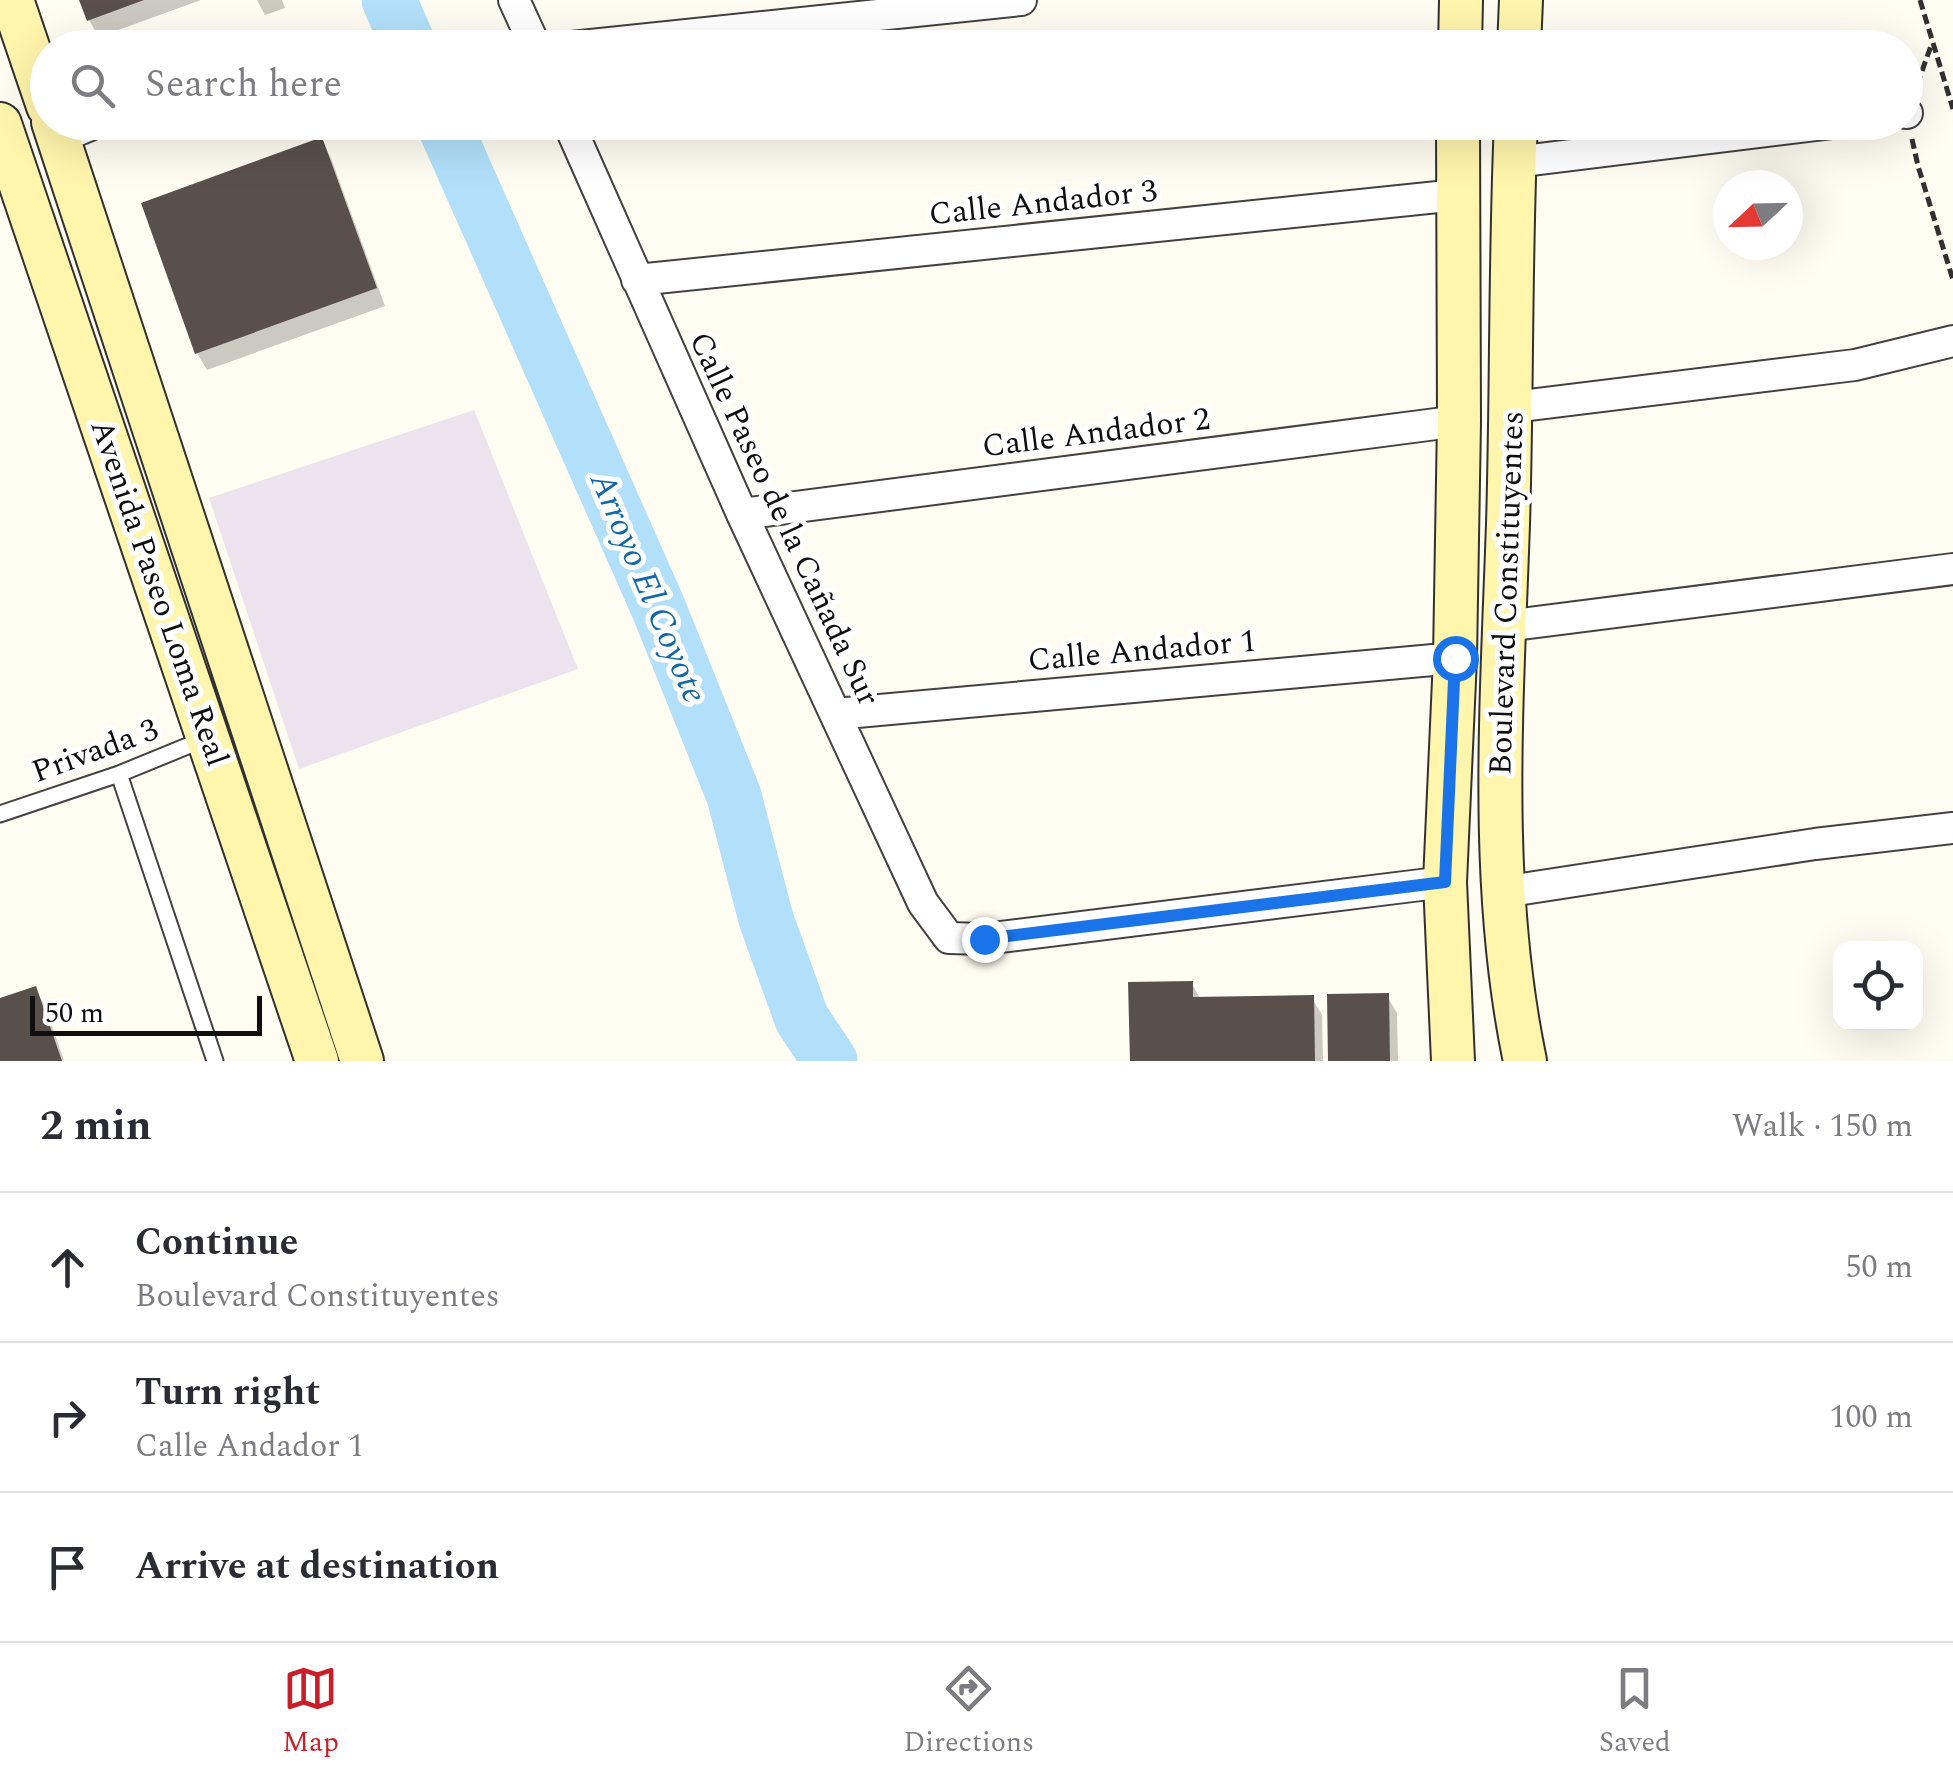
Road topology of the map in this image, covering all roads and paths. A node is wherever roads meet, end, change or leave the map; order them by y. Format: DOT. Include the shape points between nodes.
graph roads {
  1 [pos="12,0"];
  2 [pos="514,0"];
  3 [pos="1021,0"];
  4 [pos="1461,0"];
  5 [pos="1521,0"];
  6 [pos="1920,0"];
  7 [pos="528,30"];
  8 [pos="734,30"];
  9 [pos="1460,30"];
  10 [pos="1520,30"];
  11 [pos="1932,42"];
  12 [pos="30,54"];
  13 [pos="1923,67"];
  14 [pos="1953,109"];
  15 [pos="0,124"];
  16 [pos="59,140"];
  17 [pos="576,140"];
  18 [pos="1458,140"];
  19 [pos="1548,140"];
  20 [pos="1912,140"];
  21 [pos="1515,142"];
  22 [pos="1457,196"];
  23 [pos="637,280"];
  24 [pos="1953,280"];
  25 [pos="1953,341"];
  26 [pos="1512,407"];
  27 [pos="1459,421"];
  28 [pos="742,514"];
  29 [pos="1953,569"];
  30 [pos="1505,626"];
  31 [pos="1455,658"];
  32 [pos="835,714"];
  33 [pos="208,738"];
  34 [pos="119,774"];
  35 [pos="0,814"];
  36 [pos="1953,828"];
  37 [pos="1445,882"];
  38 [pos="1503,892"];
  39 [pos="215,1061"];
  40 [pos="317,1061"];
  41 [pos="362,1061"];
  42 [pos="1452,1061"];
  43 [pos="1524,1061"];
  1 -- 12 [label="street, Avenida Paseo Loma Real"];
  2 -- 7 [label="street"];
  3 -- 8 [label="street"];
  4 -- 9 [label="street"];
  5 -- 10 [label="street"];
  6 -- 11 [label="path"];
  11 -- 13 [label="path"];
  11 -- 14 [label="path"];
  15 -- 33 [label="street, Avenida Paseo Loma Real"];
  16 -- 41 [label="street, Avenida Paseo Loma Real"];
  17 -- 23 [label="street, Calle Paseo de la Cañada Sur"];
  18 -- 22 [label="street, Boulevard Constituyentes"];
  19 -- 21 [label="street"];
  20 -- 24 [label="path"];
  21 -- 26 [label="street, Boulevard Constituyentes"];
  22 -- 23 [label="street, Calle Andador 3"];
  22 -- 27 [label="street, Boulevard Constituyentes"];
  23 -- 28 [label="street, Calle Paseo de la Cañada Sur"];
  25 -- 26 [label="street" via="1855,364"];
  26 -- 30 [label="street, Boulevard Constituyentes"];
  27 -- 28 [label="street, Calle Andador 2"];
  27 -- 31 [label="street, Boulevard Constituyentes"];
  28 -- 32 [label="street, Calle Paseo de la Cañada Sur"];
  29 -- 30 [label="street"];
  30 -- 38 [label="street, Boulevard Constituyentes"];
  31 -- 32 [label="street, Calle Andador 1"];
  31 -- 37 [label="street, Boulevard Constituyentes"];
  32 -- 37 [label="street, Calle Paseo de la Cañada Sur" via="923,903 949,938"];
  33 -- 34 [label="lane, Privada 3"];
  33 -- 40 [label="street, Avenida Paseo Loma Real"];
  34 -- 35 [label="lane, Privada 3"];
  34 -- 39 [label="lane"];
  36 -- 38 [label="street"];
  37 -- 42 [label="street, Boulevard Constituyentes"];
  38 -- 43 [label="street, Boulevard Constituyentes"];
}
